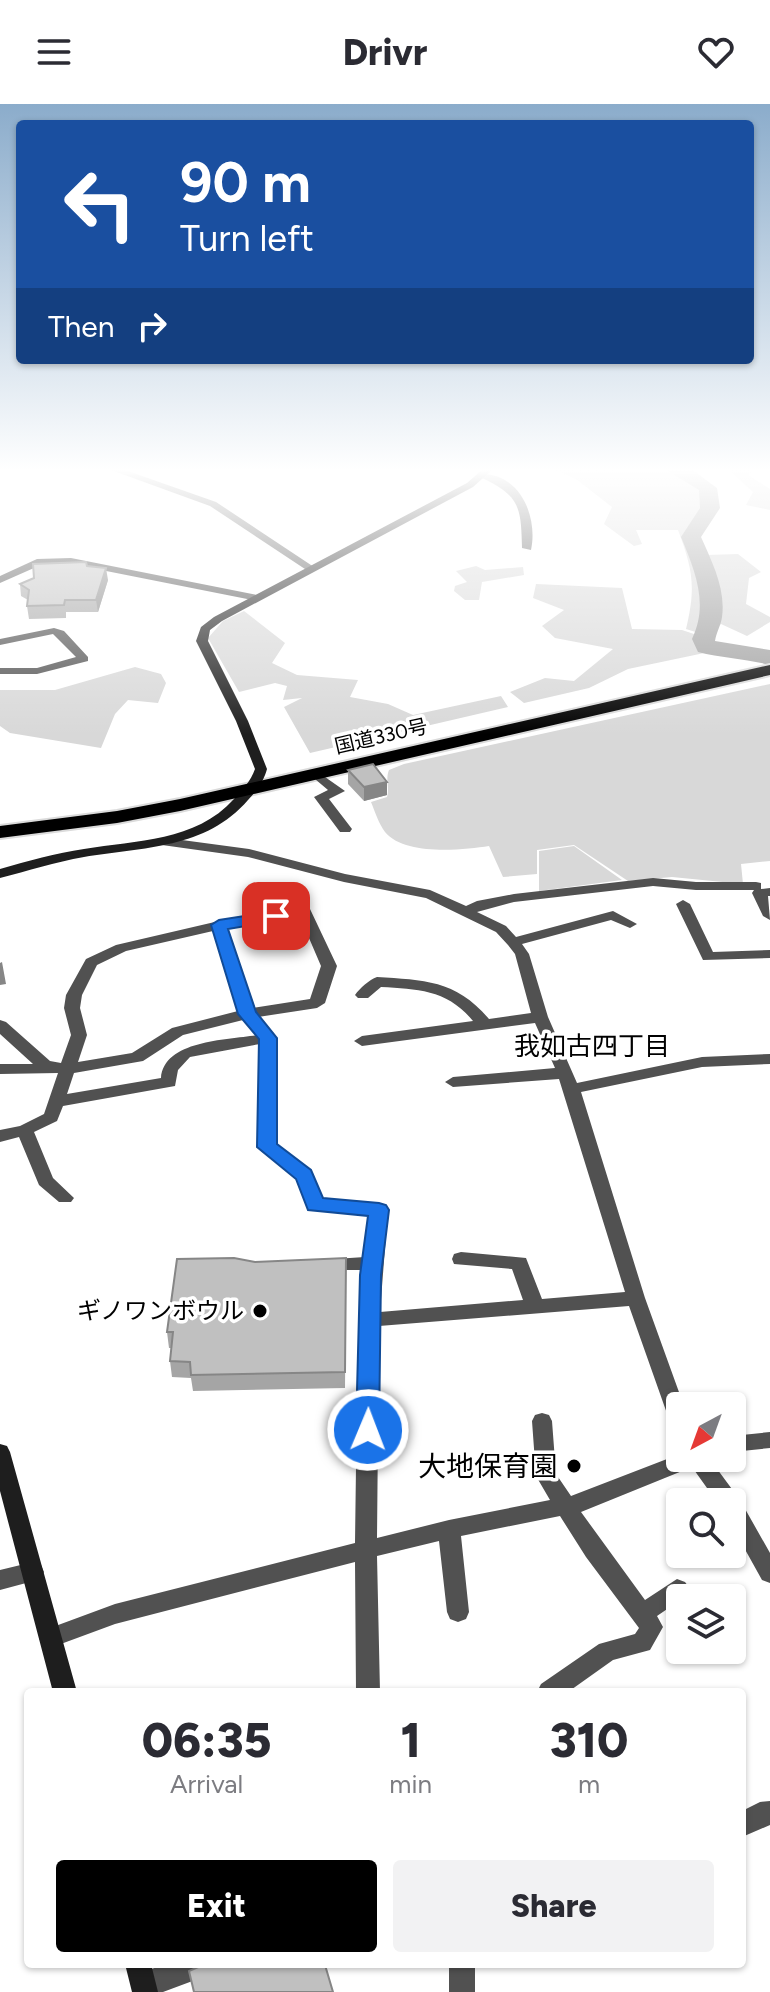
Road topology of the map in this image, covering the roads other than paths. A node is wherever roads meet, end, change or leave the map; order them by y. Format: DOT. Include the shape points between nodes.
graph roads {
  1 [pos="295,558"];
  2 [pos="332,558"];
  3 [pos="312,569"];
  4 [pos="0,580"];
  5 [pos="257,598"];
  6 [pos="0,642"];
  7 [pos="770,660"];
  8 [pos="770,670"];
  9 [pos="0,671"];
  10 [pos="315,774"];
  11 [pos="255,782"];
  12 [pos="0,821"];
  13 [pos="345,829"];
  14 [pos="0,832"];
  15 [pos="167,842"];
  16 [pos="0,874"];
  17 [pos="763,889"];
  18 [pos="683,904"];
  19 [pos="465,912"];
  20 [pos="770,916"];
  21 [pos="630,924"];
  22 [pos="219,925"];
  23 [pos="513,942"];
  24 [pos="770,954"];
  25 [pos="363,995"];
  26 [pos="247,1014"];
  27 [pos="540,1017"];
  28 [pos="0,1025"];
  29 [pos="485,1025"];
  30 [pos="268,1038"];
  31 [pos="362,1041"];
  32 [pos="770,1059"];
  33 [pos="0,1069"];
  34 [pos="64,1069"];
  35 [pos="568,1081"];
  36 [pos="453,1082"];
  37 [pos="58,1101"];
  38 [pos="25,1130"];
  39 [pos="0,1136"];
  40 [pos="65,1198"];
  41 [pos="461,1259"];
  42 [pos="372,1263"];
  43 [pos="300,1266"];
  44 [pos="636,1298"];
  45 [pos="535,1306"];
  46 [pos="370,1320"];
  47 [pos="669,1392"];
  48 [pos="542,1421"];
  49 [pos="770,1440"];
  50 [pos="746,1443"];
  51 [pos="0,1452"];
  52 [pos="666,1469"];
  53 [pos="705,1472"];
  54 [pos="717,1488"];
  55 [pos="567,1506"];
  56 [pos="449,1529"];
  57 [pos="746,1532"];
  58 [pos="366,1550"];
  59 [pos="33,1572"];
  60 [pos="770,1573"];
  61 [pos="0,1580"];
  62 [pos="666,1597"];
  63 [pos="458,1612"];
  64 [pos="643,1614"];
  65 [pos="50,1638"];
  66 [pos="64,1688"];
  67 [pos="368,1688"];
  68 [pos="555,1688"];
  69 [pos="770,1813"];
  70 [pos="746,1823"];
  71 [pos="189,1968"];
  72 [pos="462,1968"];
  73 [pos="142,1980"];
  74 [pos="462,1992"];
  1 -- 3 [label="street"];
  2 -- 3 [label="main road"];
  3 -- 5 [label="main road"];
  4 -- 5 [label="street" via="41,561 71,561"];
  5 -- 11 [label="main road" via="208,626 202,641 259,764"];
  6 -- 9 [label="street" via="54,631 84,659 37,671"];
  7 -- 11 [label="highway, 国道330号"];
  8 -- 10 [label="highway, 国道330号"];
  10 -- 11 [label="highway, 国道330号"];
  10 -- 13 [label="street" via="338,791 321,797"];
  11 -- 12 [label="highway, 国道330号"];
  11 -- 14 [label="highway, 国道330号" via="117,817"];
  11 -- 15 [label="main road" via="225,819"];
  15 -- 16 [label="main road" via="85,853"];
  15 -- 19 [label="street" via="249,853 430,894"];
  17 -- 19 [label="street" via="653,882 514,898"];
  17 -- 20 [label="street" via="759,893"];
  18 -- 24 [label="street" via="708,957"];
  19 -- 23 [label="street" via="501,929"];
  21 -- 23 [label="street" via="613,915"];
  22 -- 26 [label="street"];
  22 -- 26 [label="street" via="305,912 329,966 317,1003"];
  22 -- 34 [label="street" via="121,948 91,962 74,995 79,1035"];
  23 -- 27 [label="street" via="522,954"];
  25 -- 29 [label="street" via="377,982 438,985 473,1009"];
  26 -- 30 [label="street"];
  26 -- 34 [label="street" via="178,1031 137,1057"];
  27 -- 29 [label="street"];
  27 -- 35 [label="street"];
  28 -- 34 [label="street" via="35,1060"];
  29 -- 31 [label="street"];
  30 -- 37 [label="street" via="185,1053 170,1069 169,1082"];
  30 -- 42 [label="street" via="267,1147 304,1175 315,1205 379,1210"];
  32 -- 35 [label="street" via="702,1062"];
  33 -- 34 [label="street"];
  34 -- 37 [label="street"];
  35 -- 36 [label="street"];
  35 -- 44 [label="street"];
  37 -- 38 [label="street" via="51,1117"];
  38 -- 39 [label="street"];
  38 -- 40 [label="street" via="45,1181"];
  41 -- 45 [label="street" via="519,1263"];
  42 -- 43 [label="street"];
  42 -- 46 [label="street"];
  44 -- 45 [label="street"];
  44 -- 47 [label="street"];
  45 -- 46 [label="street"];
  46 -- 58 [label="street"];
  48 -- 55 [label="street" via="546,1476"];
  49 -- 50 [label="street"];
  51 -- 59 [label="main road"];
  52 -- 55 [label="street"];
  53 -- 54 [label="street"];
  55 -- 56 [label="street"];
  55 -- 64 [label="street"];
  56 -- 58 [label="street"];
  56 -- 63 [label="street"];
  57 -- 60 [label="street"];
  58 -- 65 [label="street" via="115,1614"];
  58 -- 67 [label="street"];
  59 -- 61 [label="street"];
  59 -- 65 [label="main road"];
  62 -- 64 [label="street"];
  64 -- 68 [label="street" via="652,1627 642,1643 607,1651"];
  65 -- 66 [label="main road"];
  69 -- 70 [label="street"];
  71 -- 73 [label="street"];
  72 -- 74 [label="street"];
}
